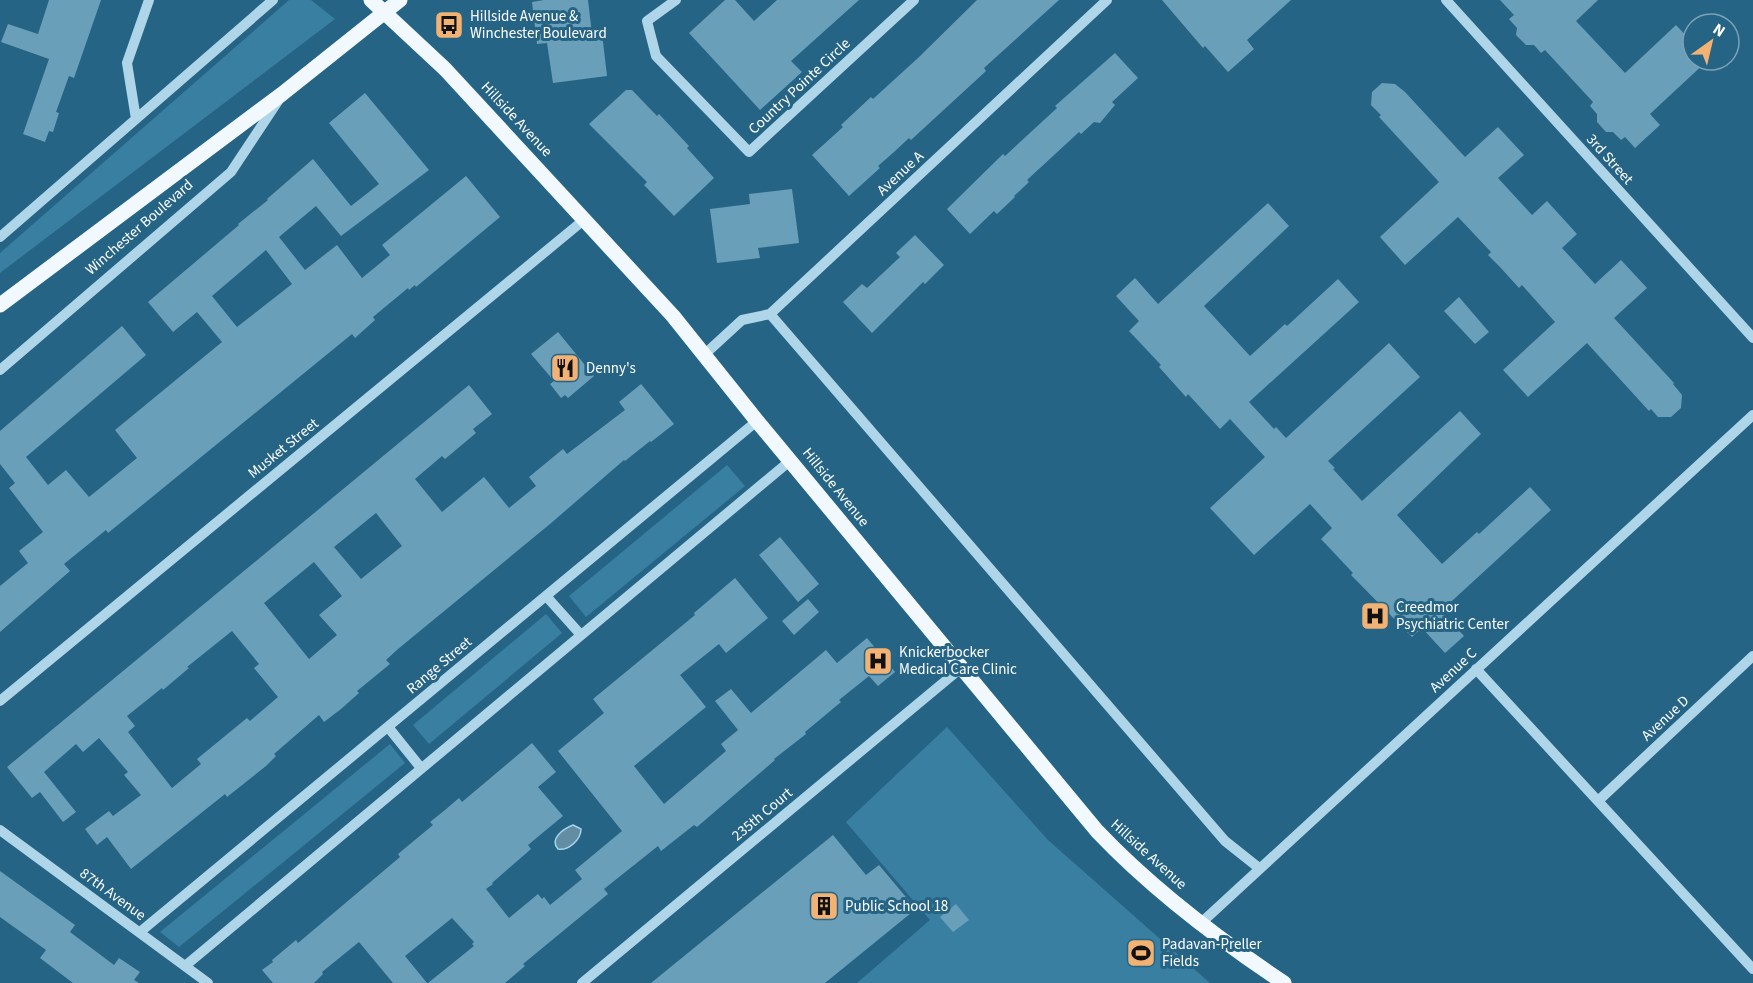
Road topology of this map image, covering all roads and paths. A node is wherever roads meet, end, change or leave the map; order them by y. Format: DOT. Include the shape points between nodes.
graph roads {
  1 [pos="149,0"];
  2 [pos="273,0"];
  3 [pos="371,0"];
  4 [pos="400,0"];
  5 [pos="676,0"];
  6 [pos="914,0"];
  7 [pos="1107,0"];
  8 [pos="1446,0"];
  9 [pos="386,12"];
  10 [pos="282,94"];
  11 [pos="136,119"];
  12 [pos="585,219"];
  13 [pos="0,237"];
  14 [pos="0,305"];
  15 [pos="770,314"];
  16 [pos="1753,338"];
  17 [pos="705,354"];
  18 [pos="0,370"];
  19 [pos="1753,415"];
  20 [pos="757,421"];
  21 [pos="791,460"];
  22 [pos="546,596"];
  23 [pos="581,636"];
  24 [pos="1753,656"];
  25 [pos="961,668"];
  26 [pos="1476,669"];
  27 [pos="0,701"];
  28 [pos="388,727"];
  29 [pos="421,768"];
  30 [pos="1598,801"];
  31 [pos="0,830"];
  32 [pos="1259,868"];
  33 [pos="1201,923"];
  34 [pos="140,932"];
  35 [pos="184,966"];
  36 [pos="1753,969"];
  37 [pos="208,983"];
  38 [pos="582,983"];
  39 [pos="1284,983"];
  1 -- 11 [label="street" via="127,63"];
  2 -- 11 [label="street"];
  3 -- 9 [label="main road, Hillside Avenue"];
  4 -- 9 [label="main road, Winchester Boulevard"];
  5 -- 6 [label="street, Country Pointe Circle" via="646,21 656,56 749,152"];
  7 -- 15 [label="street, Avenue A"];
  8 -- 16 [label="street, 3rd Street"];
  9 -- 10 [label="main road, Winchester Boulevard"];
  9 -- 12 [label="main road, Hillside Avenue" via="446,69"];
  10 -- 14 [label="main road, Winchester Boulevard"];
  10 -- 18 [label="street, Winchester Boulevard" via="231,172"];
  11 -- 13 [label="street"];
  12 -- 17 [label="main road, Hillside Avenue"];
  12 -- 27 [label="street, Musket Street"];
  15 -- 17 [label="street, Avenue A" via="742,320"];
  15 -- 32 [label="street" via="1225,841"];
  17 -- 20 [label="main road, Hillside Avenue"];
  19 -- 26 [label="street, Avenue C"];
  20 -- 21 [label="main road, Hillside Avenue"];
  20 -- 22 [label="street, Range Street"];
  21 -- 23 [label="street"];
  21 -- 25 [label="main road, Hillside Avenue"];
  22 -- 23 [label="street"];
  22 -- 28 [label="street, Range Street"];
  23 -- 29 [label="street"];
  24 -- 30 [label="street, Avenue D"];
  25 -- 33 [label="main road, Hillside Avenue" via="1097,831"];
  25 -- 38 [label="street, 235th Court"];
  26 -- 30 [label="street"];
  26 -- 32 [label="street, Avenue C"];
  28 -- 29 [label="street"];
  28 -- 34 [label="street, Range Street"];
  29 -- 35 [label="street"];
  30 -- 36 [label="street"];
  31 -- 34 [label="street, 87th Avenue"];
  32 -- 33 [label="street, Avenue C"];
  33 -- 39 [label="main road, Hillside Avenue"];
  34 -- 35 [label="street, 87th Avenue"];
  35 -- 37 [label="street, 87th Avenue"];
}
